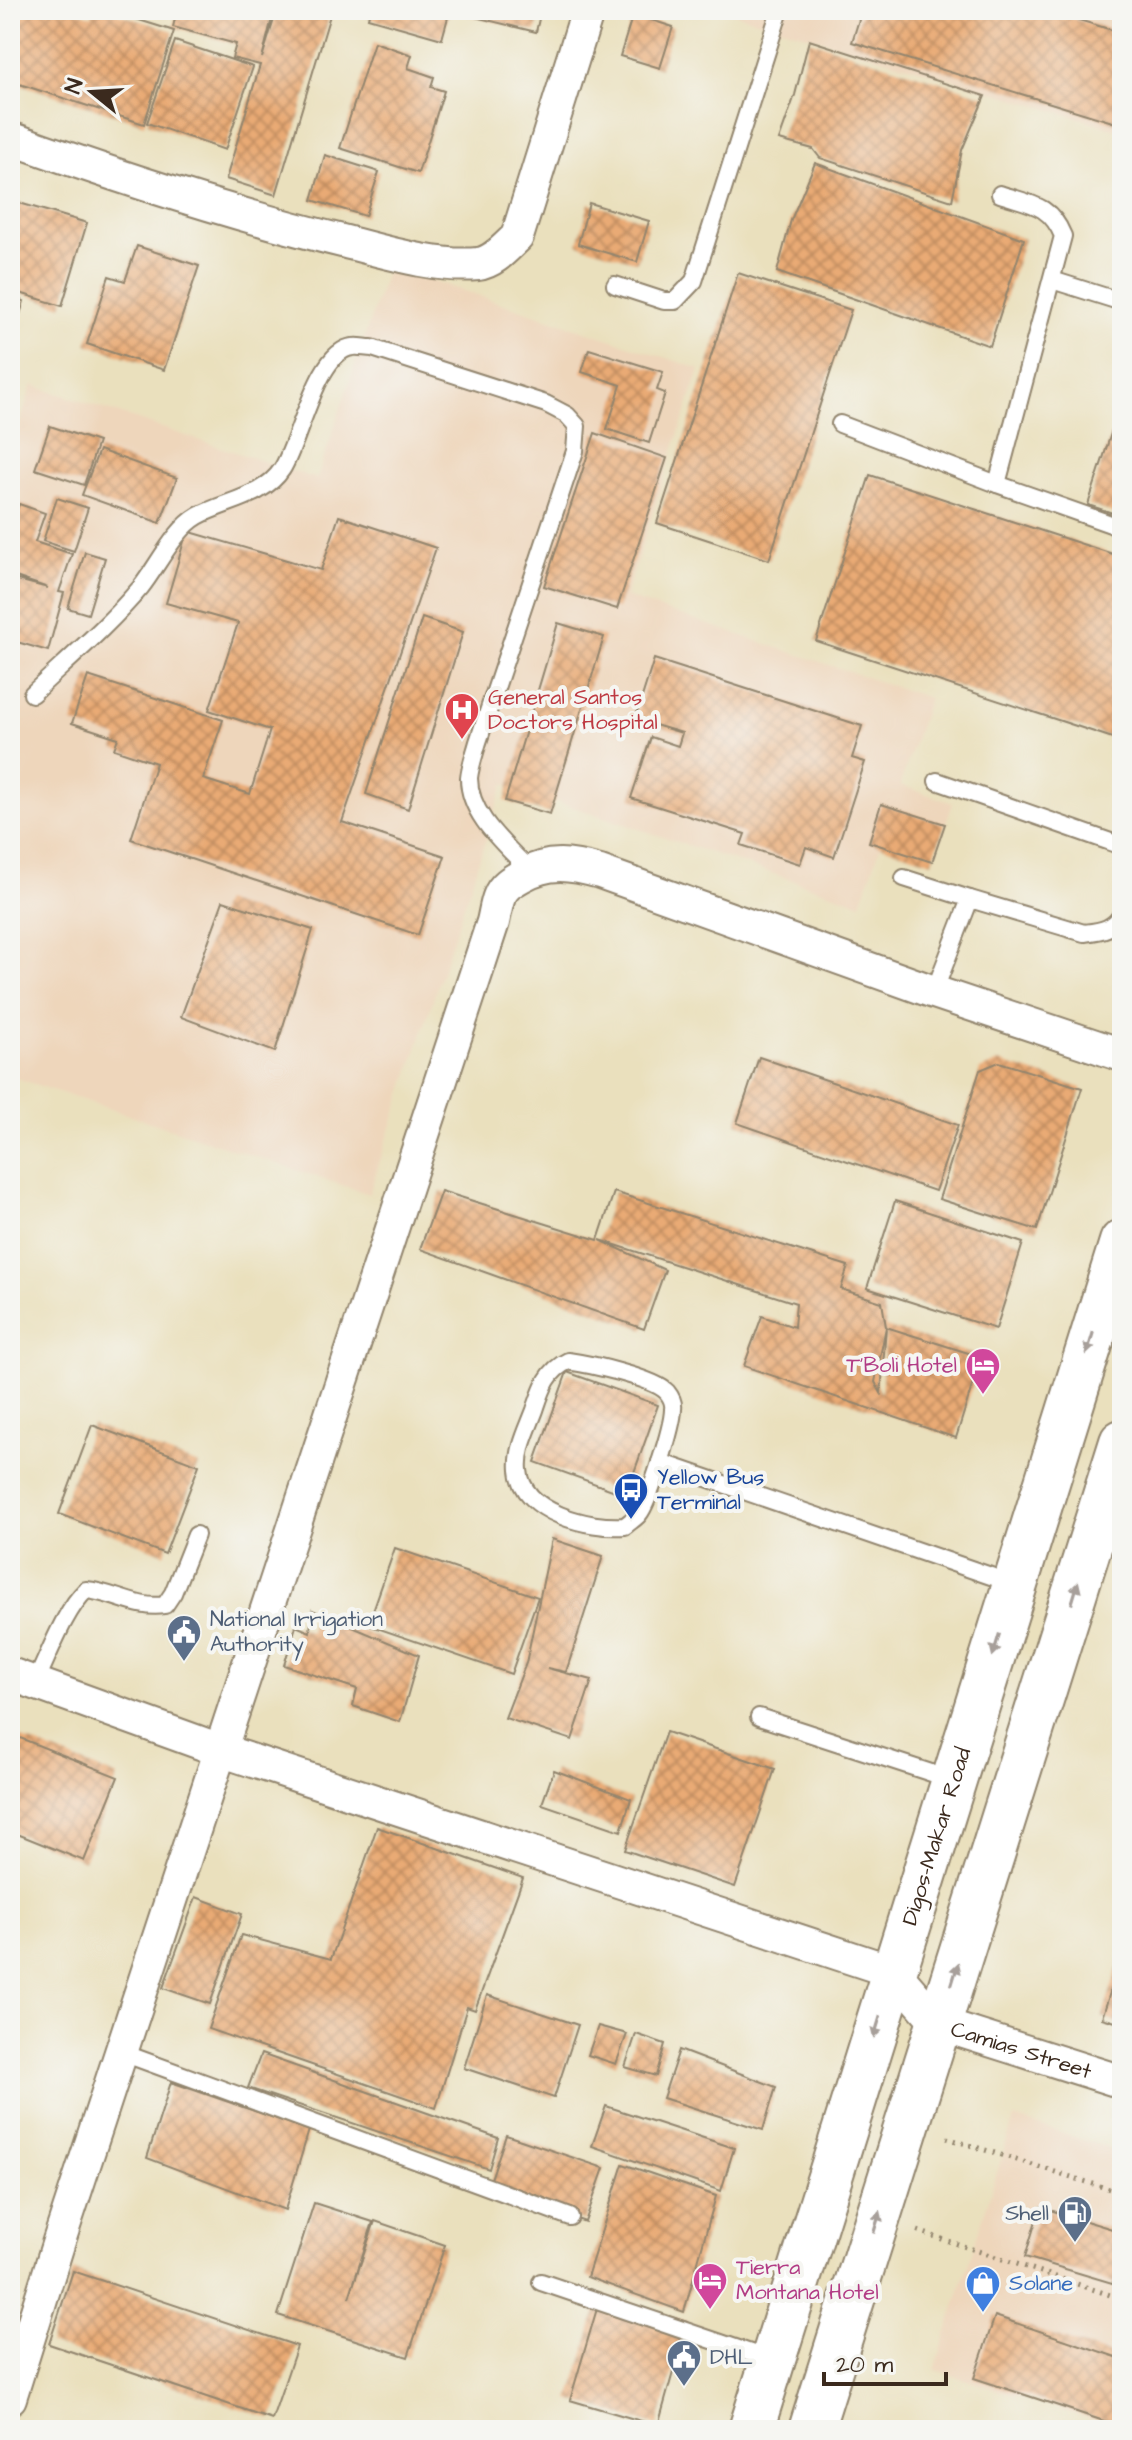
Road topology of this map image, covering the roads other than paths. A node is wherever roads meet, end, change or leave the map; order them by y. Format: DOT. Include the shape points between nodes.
graph roads {
  1 [pos="588,10"];
  2 [pos="780,10"];
  3 [pos="10,138"];
  4 [pos="1000,194"];
  5 [pos="1052,280"];
  6 [pos="615,285"];
  7 [pos="1122,302"];
  8 [pos="840,424"];
  9 [pos="997,484"];
  10 [pos="1122,528"];
  11 [pos="32,694"];
  12 [pos="937,781"];
  13 [pos="1122,846"];
  14 [pos="530,871"];
  15 [pos="904,878"];
  16 [pos="970,899"];
  17 [pos="1122,914"];
  18 [pos="934,992"];
  19 [pos="1122,1055"];
  20 [pos="1122,1242"];
  21 [pos="1122,1442"];
  22 [pos="660,1462"];
  23 [pos="196,1535"];
  24 [pos="1015,1584"];
  25 [pos="22,1678"];
  26 [pos="759,1717"];
  27 [pos="220,1750"];
  28 [pos="954,1781"];
  29 [pos="894,1972"];
  30 [pos="939,2024"];
  31 [pos="123,2053"];
  32 [pos="1122,2082"];
  33 [pos="570,2217"];
  34 [pos="541,2282"];
  35 [pos="773,2361"];
  36 [pos="10,2398"];
  37 [pos="751,2430"];
  38 [pos="811,2430"];
  1 -- 3 [label="street" via="517,237 480,264 385,252 272,224"];
  2 -- 6 [label="lane" via="694,281 675,301"];
  4 -- 5 [label="lane" via="1047,210 1058,222 1063,236"];
  5 -- 7 [label="lane"];
  5 -- 9 [label="lane"];
  8 -- 9 [label="lane"];
  9 -- 10 [label="lane"];
  11 -- 14 [label="lane" via="104,627 196,517 260,489 281,471 333,357 351,347 372,348 546,404 577,426 575,451 469,778 474,806"];
  12 -- 13 [label="lane"];
  14 -- 18 [label="street" via="552,863 600,872"];
  14 -- 27 [label="street" via="500,895"];
  15 -- 16 [label="lane"];
  16 -- 17 [label="lane" via="1084,933 1103,931"];
  16 -- 18 [label="lane"];
  18 -- 19 [label="street"];
  20 -- 24 [label="main road, Digos-Makar Road, one-way"];
  30 -- 21 [label="main road, one-way"];
  22 -- 22 [label="lane" via="640,1513 625,1526 593,1525 536,1501 523,1485 519,1452 555,1367 568,1361 589,1364 663,1388 674,1408"];
  22 -- 24 [label="lane"];
  23 -- 25 [label="lane" via="165,1605 154,1607 86,1590"];
  24 -- 28 [label="main road, Digos-Makar Road, one-way"];
  25 -- 27 [label="street"];
  26 -- 28 [label="lane"];
  27 -- 29 [label="street"];
  27 -- 31 [label="street"];
  28 -- 29 [label="main road, Digos-Makar Road"];
  29 -- 30 [label="street, Camias Street"];
  29 -- 35 [label="main road, Digos-Makar Road, one-way"];
  30 -- 32 [label="street, Camias Street"];
  38 -- 30 [label="main road, one-way"];
  31 -- 33 [label="lane"];
  31 -- 36 [label="street"];
  34 -- 35 [label="lane"];
  35 -- 37 [label="main road, Digos-Makar Road"];
}
